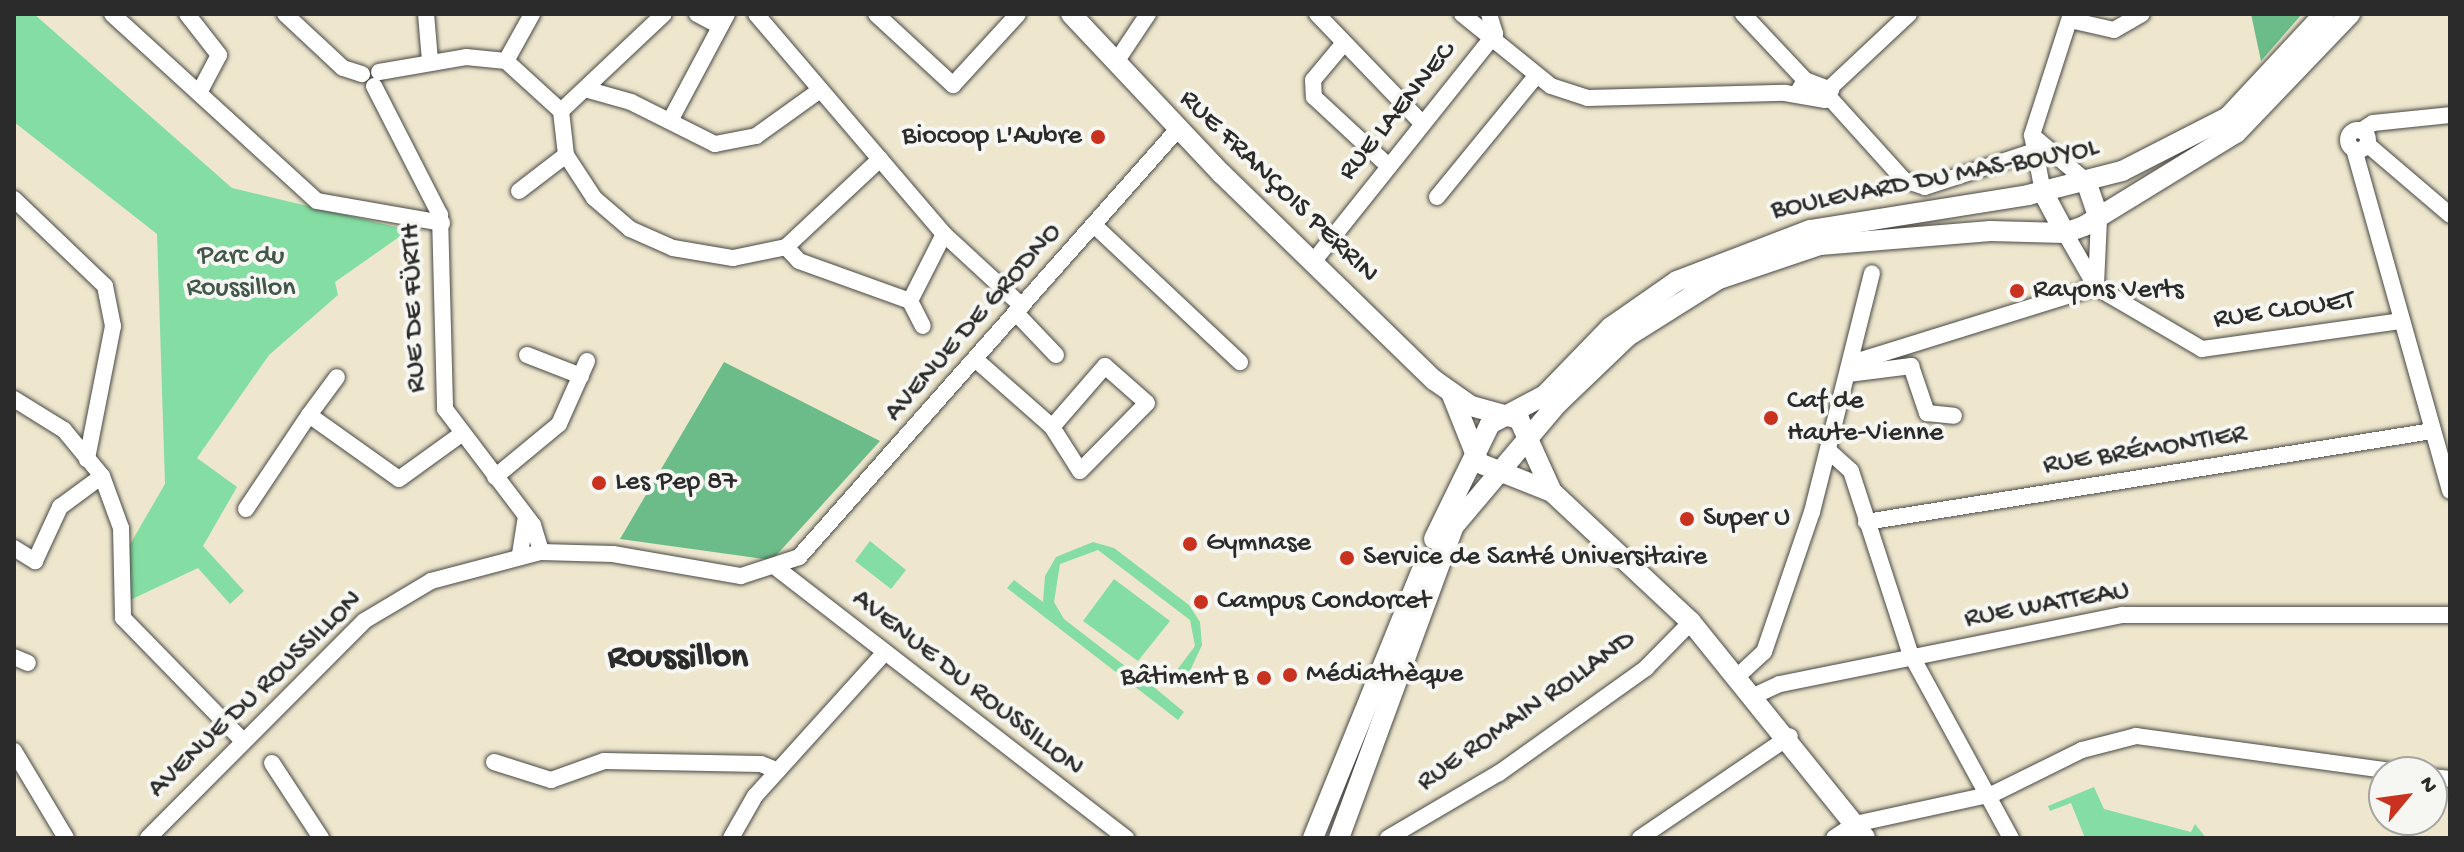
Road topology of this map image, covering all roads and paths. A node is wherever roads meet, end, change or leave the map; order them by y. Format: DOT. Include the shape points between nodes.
graph roads {
  1 [pos="112,14"];
  2 [pos="187,14"];
  3 [pos="285,14"];
  4 [pos="426,14"];
  5 [pos="532,14"];
  6 [pos="664,14"];
  7 [pos="697,14"];
  8 [pos="756,14"];
  9 [pos="876,14"];
  10 [pos="1018,14"];
  11 [pos="1071,14"];
  12 [pos="1148,14"];
  13 [pos="1317,14"];
  14 [pos="1462,14"];
  15 [pos="1489,14"];
  16 [pos="1743,14"];
  17 [pos="1909,14"];
  18 [pos="2142,14"];
  19 [pos="2324,14"];
  20 [pos="2350,14"];
  21 [pos="2070,17"];
  22 [pos="723,20"];
  23 [pos="1495,34"];
  24 [pos="1344,43"];
  25 [pos="430,61"];
  26 [pos="506,61"];
  27 [pos="1116,62"];
  28 [pos="1536,76"];
  29 [pos="372,77"];
  30 [pos="1801,87"];
  31 [pos="585,89"];
  32 [pos="820,90"];
  33 [pos="199,93"];
  34 [pos="1828,95"];
  35 [pos="561,111"];
  36 [pos="2450,115"];
  37 [pos="671,119"];
  38 [pos="1421,122"];
  39 [pos="1178,129"];
  40 [pos="2361,141"];
  41 [pos="2033,143"];
  42 [pos="566,155"];
  43 [pos="880,159"];
  44 [pos="1386,164"];
  45 [pos="2088,185"];
  46 [pos="519,191"];
  47 [pos="2043,192"];
  48 [pos="1437,197"];
  49 [pos="14,199"];
  50 [pos="2450,215"];
  51 [pos="2099,218"];
  52 [pos="442,223"];
  53 [pos="1095,226"];
  54 [pos="2065,233"];
  55 [pos="944,234"];
  56 [pos="786,247"];
  57 [pos="1313,262"];
  58 [pos="1872,273"];
  59 [pos="2096,287"];
  60 [pos="910,301"];
  61 [pos="1019,310"];
  62 [pos="2401,321"];
  63 [pos="923,326"];
  64 [pos="527,355"];
  65 [pos="1056,355"];
  66 [pos="975,359"];
  67 [pos="1240,362"];
  68 [pos="1852,368"];
  69 [pos="337,377"];
  70 [pos="1452,395"];
  71 [pos="14,399"];
  72 [pos="309,415"];
  73 [pos="1507,415"];
  74 [pos="1954,416"];
  75 [pos="1052,427"];
  76 [pos="2432,431"];
  77 [pos="460,435"];
  78 [pos="1532,438"];
  79 [pos="1472,452"];
  80 [pos="1830,452"];
  81 [pos="87,459"];
  82 [pos="1502,471"];
  83 [pos="102,476"];
  84 [pos="495,477"];
  85 [pos="2450,491"];
  86 [pos="1552,492"];
  87 [pos="246,509"];
  88 [pos="526,517"];
  89 [pos="1866,522"];
  90 [pos="14,548"];
  91 [pos="808,549"];
  92 [pos="541,552"];
  93 [pos="520,554"];
  94 [pos="778,569"];
  95 [pos="2450,615"];
  96 [pos="1691,622"];
  97 [pos="884,653"];
  98 [pos="1915,658"];
  99 [pos="1739,675"];
  100 [pos="1756,695"];
  101 [pos="1790,736"];
  102 [pos="242,740"];
  103 [pos="14,751"];
  104 [pos="494,762"];
  105 [pos="272,763"];
  106 [pos="2368,768"];
  107 [pos="778,771"];
  108 [pos="1993,794"];
  109 [pos="1860,831"];
  110 [pos="58,835"];
  111 [pos="148,838"];
  112 [pos="321,838"];
  113 [pos="731,838"];
  114 [pos="1126,838"];
  115 [pos="1313,838"];
  116 [pos="1340,838"];
  117 [pos="1388,838"];
  118 [pos="1640,838"];
  119 [pos="1834,838"];
  120 [pos="2011,838"];
  1 -- 33 [label="street"];
  2 -- 33 [label="street" via="219,55"];
  3 -- 29 [label="street" via="343,68"];
  4 -- 25 [label="street"];
  5 -- 26 [label="street"];
  6 -- 31 [label="street"];
  7 -- 22 [label="street"];
  8 -- 32 [label="street"];
  9 -- 10 [label="street" via="953,85"];
  11 -- 27 [label="main road, RUE FRANÇOIS PERRIN"];
  12 -- 27 [label="street"];
  13 -- 24 [label="street"];
  14 -- 23 [label="street"];
  15 -- 23 [label="street"];
  16 -- 30 [label="street"];
  17 -- 34 [label="street"];
  18 -- 21 [label="street" via="2114,30"];
  19 -- 45 [label="main road, BOULEVARD DU MAS-BOUYOL" via="2228,117 2183,146"];
  20 -- 51 [label="main road, BOULEVARD DU MAS-BOUYOL" via="2236,133"];
  21 -- 41 [label="street"];
  22 -- 37 [label="street"];
  23 -- 28 [label="street"];
  23 -- 38 [label="street, RUE LAENNEC"];
  24 -- 38 [label="street"];
  24 -- 44 [label="street" via="1313,80 1314,97"];
  25 -- 26 [label="street"];
  25 -- 29 [label="street"];
  26 -- 35 [label="street"];
  27 -- 39 [label="main road, RUE FRANÇOIS PERRIN"];
  28 -- 30 [label="street" via="1588,98"];
  28 -- 48 [label="street"];
  29 -- 52 [label="street, RUE DE FÜRTH" via="428,181"];
  30 -- 34 [label="street"];
  31 -- 35 [label="street"];
  31 -- 37 [label="street"];
  32 -- 37 [label="street" via="756,136 715,144"];
  32 -- 43 [label="street"];
  33 -- 52 [label="street" via="317,201"];
  34 -- 41 [label="street" via="1904,180 1925,187"];
  35 -- 42 [label="street"];
  36 -- 40 [label="street" via="2373,123"];
  38 -- 44 [label="street, RUE LAENNEC"];
  39 -- 53 [label="street, AVENUE DE GRODNO"];
  39 -- 57 [label="main road, RUE FRANÇOIS PERRIN"];
  40 -- 50 [label="street"];
  40 -- 62 [label="street"];
  41 -- 45 [label="street"];
  41 -- 47 [label="street"];
  42 -- 46 [label="street"];
  42 -- 56 [label="street" via="618,219 673,248 733,258"];
  43 -- 55 [label="street"];
  43 -- 56 [label="street"];
  44 -- 57 [label="street, RUE LAENNEC"];
  45 -- 47 [label="main road, BOULEVARD DU MAS-BOUYOL"];
  45 -- 51 [label="main road"];
  47 -- 54 [label="main road, RUE CLOUET" via="2050,216"];
  47 -- 73 [label="main road, BOULEVARD DU MAS-BOUYOL" via="1810,230 1708,264 1634,308 1545,395"];
  49 -- 81 [label="street" via="105,286 113,326"];
  51 -- 54 [label="main road, BOULEVARD DU MAS-BOUYOL"];
  51 -- 59 [label="street"];
  52 -- 77 [label="street, RUE DE FÜRTH" via="440,387"];
  53 -- 61 [label="street, AVENUE DE GRODNO"];
  53 -- 67 [label="street"];
  54 -- 59 [label="street, RUE CLOUET"];
  54 -- 78 [label="main road, BOULEVARD DU MAS-BOUYOL" via="1878,238 1766,260 1690,294 1628,336"];
  55 -- 60 [label="street"];
  55 -- 61 [label="street"];
  56 -- 60 [label="street" via="799,261"];
  57 -- 70 [label="main road, RUE FRANÇOIS PERRIN"];
  58 -- 68 [label="street"];
  59 -- 62 [label="street, RUE CLOUET" via="2180,341 2220,352"];
  59 -- 68 [label="street"];
  60 -- 63 [label="street"];
  61 -- 65 [label="street"];
  61 -- 66 [label="street, AVENUE DE GRODNO"];
  62 -- 76 [label="street"];
  64 -- 84 [label="street" via="584,368 559,424"];
  66 -- 75 [label="street"];
  66 -- 91 [label="street, AVENUE DE GRODNO"];
  68 -- 74 [label="street" via="1914,367 1927,413"];
  68 -- 80 [label="street"];
  69 -- 72 [label="street"];
  70 -- 73 [label="main road, RUE FRANÇOIS PERRIN"];
  70 -- 79 [label="main road, RUE FRANÇOIS PERRIN"];
  71 -- 81 [label="street" via="64,430"];
  72 -- 77 [label="street" via="399,479"];
  72 -- 87 [label="street"];
  73 -- 78 [label="main road, RUE FRANÇOIS PERRIN"];
  73 -- 79 [label="main road, BOULEVARD DU MAS-BOUYOL" via="1490,424"];
  75 -- 75 [label="street" via="1080,471 1147,403 1105,366"];
  76 -- 85 [label="street"];
  76 -- 89 [label="street, RUE BRÉMONTIER"];
  77 -- 84 [label="street, RUE DE FÜRTH"];
  78 -- 82 [label="main road, BOULEVARD DU MAS-BOUYOL"];
  78 -- 86 [label="main road, RUE FRANÇOIS PERRIN"];
  79 -- 82 [label="main road, RUE FRANÇOIS PERRIN" via="1484,467"];
  79 -- 115 [label="main road, BOULEVARD DU MAS-BOUYOL"];
  80 -- 89 [label="street" via="1847,463"];
  80 -- 99 [label="street" via="1764,652"];
  81 -- 83 [label="street"];
  82 -- 86 [label="main road, RUE FRANÇOIS PERRIN"];
  82 -- 116 [label="main road, BOULEVARD DU MAS-BOUYOL" via="1454,526"];
  83 -- 90 [label="street" via="60,507 35,561"];
  83 -- 102 [label="street" via="121,528 123,618"];
  84 -- 88 [label="street, RUE DE FÜRTH"];
  86 -- 96 [label="main road, RUE FRANÇOIS PERRIN"];
  88 -- 92 [label="street, RUE DE FÜRTH"];
  88 -- 93 [label="street"];
  89 -- 98 [label="street"];
  91 -- 94 [label="street, AVENUE DU ROUSSILLON"];
  92 -- 93 [label="street, AVENUE DU ROUSSILLON"];
  92 -- 94 [label="street, AVENUE DU ROUSSILLON" via="613,554 741,576"];
  93 -- 102 [label="street, AVENUE DU ROUSSILLON" via="431,581 384,606"];
  94 -- 97 [label="street, AVENUE DU ROUSSILLON"];
  95 -- 98 [label="street, RUE WATTEAU" via="2122,615"];
  96 -- 99 [label="main road, RUE FRANÇOIS PERRIN"];
  96 -- 117 [label="street, RUE ROMAIN ROLLAND" via="1646,668 1511,765"];
  97 -- 107 [label="street"];
  97 -- 114 [label="street, AVENUE DU ROUSSILLON"];
  98 -- 100 [label="street, RUE WATTEAU" via="1780,684"];
  98 -- 108 [label="street"];
  99 -- 100 [label="main road, RUE FRANÇOIS PERRIN"];
  100 -- 101 [label="main road, RUE FRANÇOIS PERRIN"];
  101 -- 109 [label="main road, RUE FRANÇOIS PERRIN"];
  101 -- 118 [label="street"];
  102 -- 111 [label="street, AVENUE DU ROUSSILLON"];
  103 -- 110 [label="street"];
  104 -- 107 [label="street" via="551,780 604,761 761,764"];
  105 -- 112 [label="street"];
  106 -- 108 [label="street" via="2136,736 2082,750"];
  107 -- 113 [label="street"];
  108 -- 109 [label="street"];
  108 -- 120 [label="street"];
  109 -- 119 [label="street"];
}
